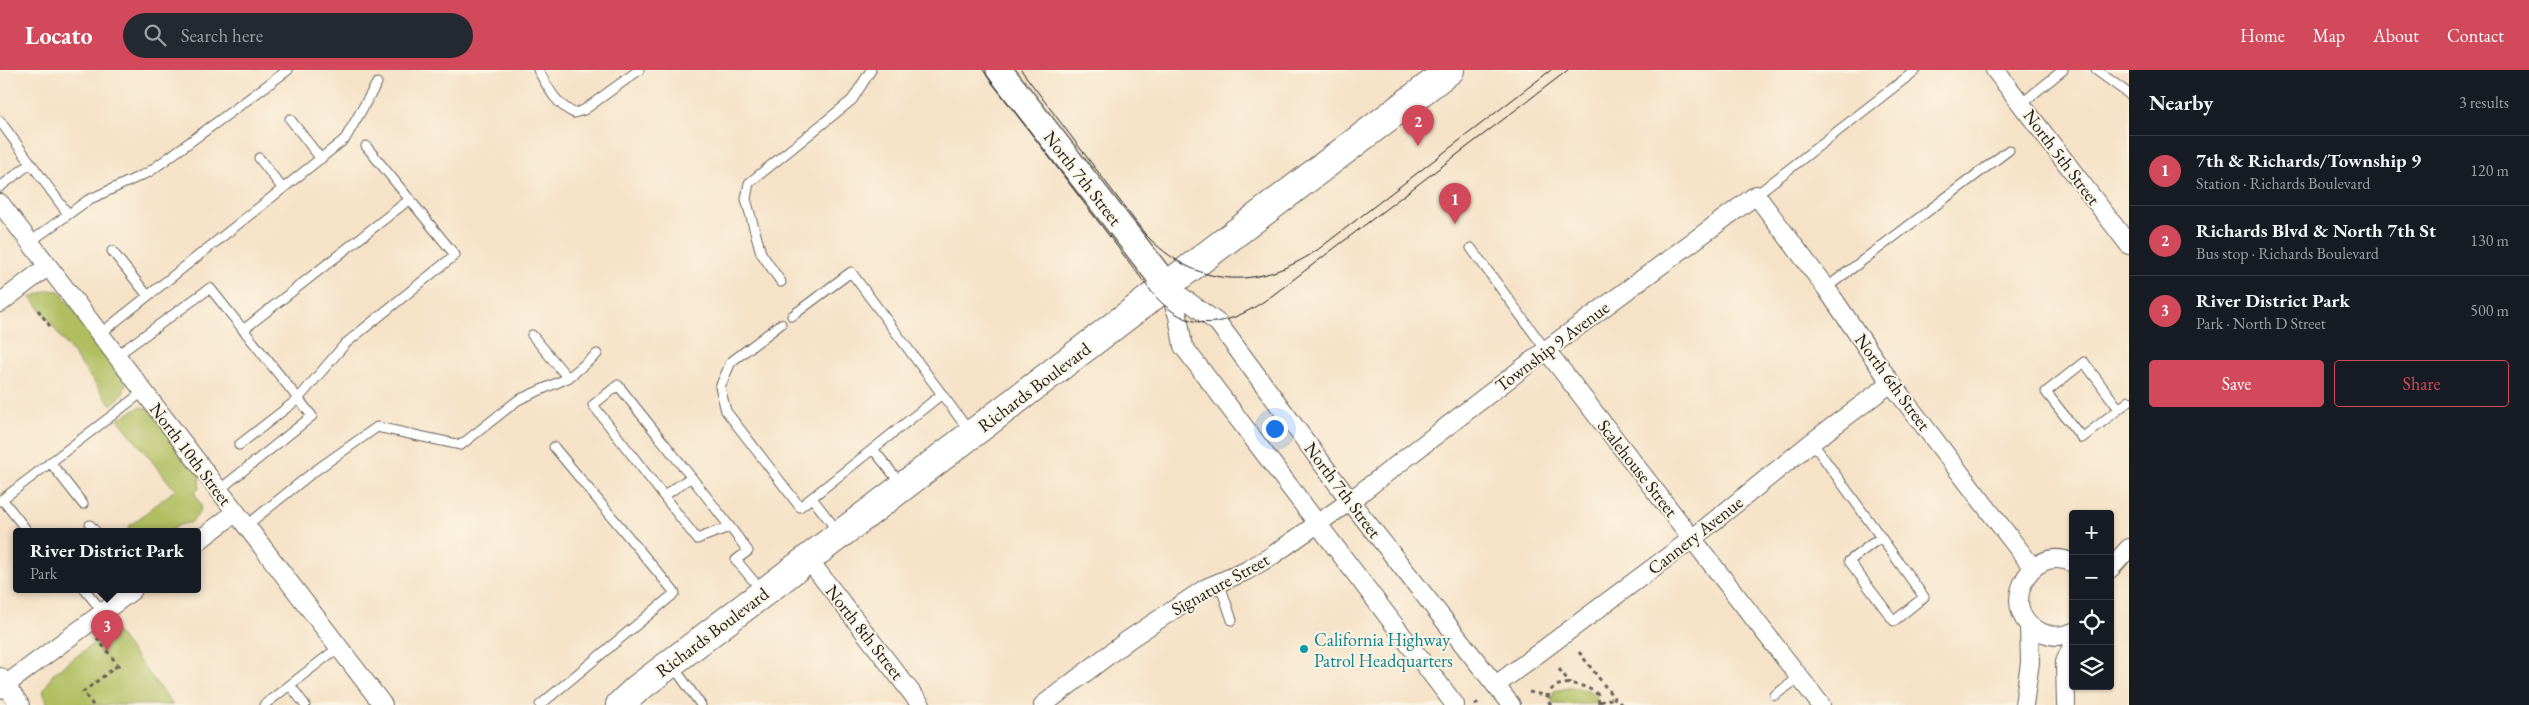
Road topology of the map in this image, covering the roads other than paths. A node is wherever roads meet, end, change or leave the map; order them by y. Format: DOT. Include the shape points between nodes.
graph roads {
  1 [pos="288,70"];
  2 [pos="538,70"];
  3 [pos="639,70"];
  4 [pos="871,70"];
  5 [pos="999,70"];
  6 [pos="1450,70"];
  7 [pos="1916,70"];
  8 [pos="1995,70"];
  9 [pos="2063,70"];
  10 [pos="2096,70"];
  11 [pos="377,83"];
  12 [pos="2129,94"];
  13 [pos="2022,104"];
  14 [pos="290,119"];
  15 [pos="0,121"];
  16 [pos="366,146"];
  17 [pos="2009,150"];
  18 [pos="259,158"];
  19 [pos="321,159"];
  20 [pos="31,164"];
  21 [pos="0,187"];
  22 [pos="283,189"];
  23 [pos="1756,195"];
  24 [pos="410,199"];
  25 [pos="0,203"];
  26 [pos="68,214"];
  27 [pos="30,242"];
  28 [pos="2129,245"];
  29 [pos="1471,248"];
  30 [pos="112,251"];
  31 [pos="48,266"];
  32 [pos="782,282"];
  33 [pos="1167,286"];
  34 [pos="1826,288"];
  35 [pos="148,296"];
  36 [pos="0,302"];
  37 [pos="792,316"];
  38 [pos="781,324"];
  39 [pos="243,330"];
  40 [pos="100,334"];
  41 [pos="532,335"];
  42 [pos="1546,350"];
  43 [pos="598,354"];
  44 [pos="116,356"];
  45 [pos="568,378"];
  46 [pos="1891,383"];
  47 [pos="144,391"];
  48 [pos="942,394"];
  49 [pos="298,399"];
  50 [pos="2129,402"];
  51 [pos="2119,409"];
  52 [pos="972,434"];
  53 [pos="1812,442"];
  54 [pos="239,446"];
  55 [pos="554,447"];
  56 [pos="873,449"];
  57 [pos="50,462"];
  58 [pos="691,477"];
  59 [pos="903,487"];
  60 [pos="219,490"];
  61 [pos="664,496"];
  62 [pos="812,498"];
  63 [pos="1,500"];
  64 [pos="1350,501"];
  65 [pos="83,504"];
  66 [pos="241,519"];
  67 [pos="1318,523"];
  68 [pos="90,525"];
  69 [pos="730,527"];
  70 [pos="25,528"];
  71 [pos="93,528"];
  72 [pos="840,535"];
  73 [pos="1881,537"];
  74 [pos="1693,538"];
  75 [pos="201,540"];
  76 [pos="2129,540"];
  77 [pos="2114,547"];
  78 [pos="2129,548"];
  79 [pos="808,559"];
  80 [pos="2069,561"];
  81 [pos="2114,565"];
  82 [pos="2033,568"];
  83 [pos="1219,582"];
  84 [pos="87,593"];
  85 [pos="129,593"];
  86 [pos="763,593"];
  87 [pos="103,612"];
  88 [pos="1232,620"];
  89 [pos="2029,625"];
  90 [pos="2069,633"];
  91 [pos="2073,645"];
  92 [pos="339,647"];
  93 [pos="671,664"];
  94 [pos="1800,678"];
  95 [pos="2,683"];
  96 [pos="290,685"];
  97 [pos="1496,686"];
  98 [pos="1775,695"];
  99 [pos="629,700"];
  100 [pos="20,705"];
  101 [pos="264,705"];
  102 [pos="305,705"];
  103 [pos="383,705"];
  104 [pos="540,705"];
  105 [pos="702,705"];
  106 [pos="921,705"];
  107 [pos="1043,705"];
  108 [pos="1455,705"];
  109 [pos="1511,705"];
  110 [pos="1821,705"];
  111 [pos="2024,705"];
  112 [pos="2066,705"];
  1 -- 26 [label="lane" via="149,172 88,200"];
  2 -- 3 [label="lane" via="563,108 574,113 584,110"];
  4 -- 32 [label="lane" via="852,100 749,183 746,200 761,253"];
  5 -- 33 [label="main road, North 7th Street"];
  6 -- 33 [label="main road, Richards Boulevard"];
  7 -- 23 [label="lane"];
  8 -- 13 [label="street, North 5th Street"];
  9 -- 13 [label="lane"];
  10 -- 12 [label="lane"];
  11 -- 19 [label="lane" via="345,140"];
  13 -- 28 [label="street, North 5th Street"];
  14 -- 19 [label="lane"];
  15 -- 20 [label="lane"];
  16 -- 24 [label="lane"];
  17 -- 34 [label="lane"];
  18 -- 22 [label="lane"];
  19 -- 22 [label="lane"];
  20 -- 21 [label="lane"];
  20 -- 26 [label="lane"];
  22 -- 35 [label="lane"];
  23 -- 34 [label="street, North 6th Street"];
  23 -- 42 [label="street, Township 9 Avenue"];
  24 -- 39 [label="lane"];
  24 -- 49 [label="lane" via="455,255 344,344"];
  25 -- 27 [label="street, North 10th Street"];
  26 -- 27 [label="lane"];
  27 -- 31 [label="street, North 10th Street"];
  29 -- 42 [label="lane"];
  30 -- 35 [label="lane"];
  31 -- 36 [label="street"];
  31 -- 40 [label="street, North 10th Street"];
  33 -- 52 [label="main road, Richards Boulevard"];
  33 -- 64 [label="street, North 7th Street" via="1218,323"];
  33 -- 67 [label="street, North 7th Street" via="1178,316 1183,346"];
  34 -- 46 [label="street, North 6th Street"];
  35 -- 40 [label="lane"];
  37 -- 48 [label="lane" via="851,272"];
  38 -- 62 [label="lane" via="731,362 720,387 726,411 800,507"];
  39 -- 44 [label="lane" via="210,288"];
  39 -- 49 [label="lane"];
  40 -- 44 [label="street, North 10th Street"];
  41 -- 45 [label="lane"];
  42 -- 64 [label="street, Township 9 Avenue"];
  42 -- 74 [label="street, Scalehouse Street"];
  43 -- 45 [label="lane"];
  44 -- 47 [label="street, North 10th Street"];
  45 -- 66 [label="lane" via="518,400 461,445 377,427"];
  46 -- 53 [label="street, Cannery Avenue"];
  46 -- 82 [label="street, North 6th Street"];
  47 -- 57 [label="lane"];
  47 -- 60 [label="street, North 10th Street"];
  48 -- 52 [label="lane"];
  48 -- 56 [label="lane"];
  49 -- 54 [label="lane"];
  49 -- 60 [label="lane" via="312,416"];
  50 -- 51 [label="lane"];
  51 -- 51 [label="lane" via="2082,438 2046,392 2084,362"];
  52 -- 59 [label="main road, Richards Boulevard"];
  53 -- 73 [label="lane"];
  53 -- 74 [label="street, Cannery Avenue"];
  55 -- 104 [label="lane" via="675,593"];
  56 -- 59 [label="lane"];
  56 -- 62 [label="lane"];
  57 -- 63 [label="lane"];
  57 -- 65 [label="lane"];
  58 -- 61 [label="lane"];
  58 -- 61 [label="lane" via="618,385 593,405"];
  58 -- 69 [label="lane"];
  59 -- 72 [label="main road, Richards Boulevard"];
  60 -- 66 [label="street, North 10th Street"];
  61 -- 69 [label="lane" via="697,539"];
  62 -- 72 [label="lane"];
  63 -- 70 [label="lane"];
  64 -- 67 [label="street, Signature Street"];
  64 -- 97 [label="street, North 7th Street"];
  66 -- 75 [label="street"];
  66 -- 92 [label="street, North 10th Street"];
  67 -- 83 [label="street, Signature Street" via="1273,555"];
  67 -- 108 [label="street, North 7th Street"];
  68 -- 71 [label="lane"];
  69 -- 86 [label="lane" via="748,551 736,560"];
  72 -- 79 [label="main road, Richards Boulevard"];
  73 -- 73 [label="lane" via="1924,597 1894,621 1849,561"];
  74 -- 94 [label="street, Scalehouse Street"];
  74 -- 97 [label="street, Cannery Avenue"];
  76 -- 77 [label="street"];
  78 -- 81 [label="street"];
  79 -- 86 [label="main road, Richards Boulevard"];
  79 -- 106 [label="street, North 8th Street"];
  80 -- 82 [label="street" via="2049,560"];
  82 -- 89 [label="street" via="2024,577 2018,602"];
  83 -- 88 [label="lane"];
  83 -- 107 [label="street, Signature Street" via="1128,640"];
  84 -- 87 [label="lane"];
  85 -- 87 [label="street"];
  86 -- 93 [label="main road, Richards Boulevard"];
  87 -- 95 [label="street"];
  89 -- 90 [label="street" via="2048,635"];
  89 -- 111 [label="street" via="2030,662"];
  91 -- 112 [label="street" via="2065,662"];
  92 -- 96 [label="lane"];
  92 -- 103 [label="street, North 10th Street"];
  93 -- 99 [label="main road, Richards Boulevard"];
  93 -- 105 [label="lane"];
  94 -- 98 [label="lane"];
  94 -- 110 [label="street, Scalehouse Street"];
  95 -- 100 [label="street"];
  96 -- 101 [label="lane"];
  96 -- 102 [label="lane"];
  97 -- 109 [label="street, North 7th Street"];
}
